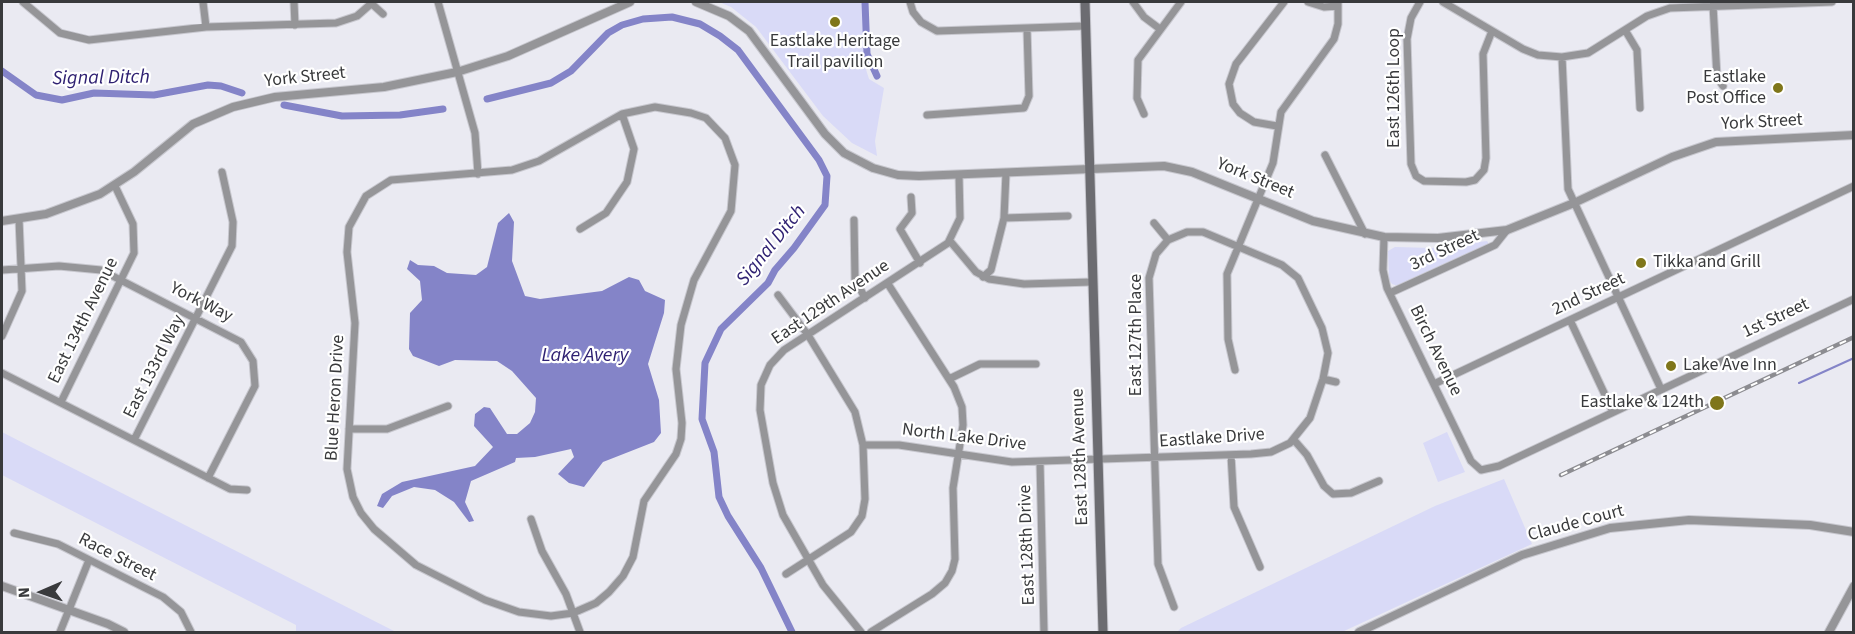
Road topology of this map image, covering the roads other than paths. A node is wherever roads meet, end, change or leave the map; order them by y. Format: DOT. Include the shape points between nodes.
graph roads {
  1 [pos="203,2"];
  2 [pos="294,2"];
  3 [pos="438,2"];
  4 [pos="630,2"];
  5 [pos="696,2"];
  6 [pos="910,2"];
  7 [pos="1084,2"];
  8 [pos="1133,2"];
  9 [pos="1181,2"];
  10 [pos="1284,2"];
  11 [pos="1308,2"];
  12 [pos="1420,2"];
  13 [pos="1443,2"];
  14 [pos="1789,2"];
  15 [pos="1832,2"];
  16 [pos="27,3"];
  17 [pos="372,3"];
  18 [pos="1338,4"];
  19 [pos="1713,5"];
  20 [pos="383,14"];
  21 [pos="919,20"];
  22 [pos="295,25"];
  23 [pos="912,26"];
  24 [pos="1085,26"];
  25 [pos="206,27"];
  26 [pos="1027,29"];
  27 [pos="1160,29"];
  28 [pos="1625,30"];
  29 [pos="1492,31"];
  30 [pos="1562,57"];
  31 [pos="457,72"];
  32 [pos="1724,86"];
  33 [pos="1640,108"];
  34 [pos="622,114"];
  35 [pos="1144,114"];
  36 [pos="927,115"];
  37 [pos="1277,126"];
  38 [pos="1854,135"];
  39 [pos="1324,155"];
  40 [pos="1089,167"];
  41 [pos="222,172"];
  42 [pos="1006,173"];
  43 [pos="478,174"];
  44 [pos="959,175"];
  45 [pos="1416,176"];
  46 [pos="1409,182"];
  47 [pos="115,186"];
  48 [pos="1854,186"];
  49 [pos="911,197"];
  50 [pos="1260,199"];
  51 [pos="1574,203"];
  52 [pos="1068,216"];
  53 [pos="1004,218"];
  54 [pos="19,219"];
  55 [pos="854,220"];
  56 [pos="2,221"];
  57 [pos="1154,223"];
  58 [pos="580,229"];
  59 [pos="1507,230"];
  60 [pos="1365,234"];
  61 [pos="1384,237"];
  62 [pos="1168,240"];
  63 [pos="950,241"];
  64 [pos="1238,247"];
  65 [pos="920,263"];
  66 [pos="22,269"];
  67 [pos="2,270"];
  68 [pos="983,277"];
  69 [pos="123,280"];
  70 [pos="1092,282"];
  71 [pos="888,284"];
  72 [pos="1390,293"];
  73 [pos="778,295"];
  74 [pos="865,298"];
  75 [pos="1618,298"];
  76 [pos="1854,299"];
  77 [pos="197,317"];
  78 [pos="1570,320"];
  79 [pos="808,335"];
  80 [pos="2,336"];
  81 [pos="1036,364"];
  82 [pos="1234,370"];
  83 [pos="2,373"];
  84 [pos="949,379"];
  85 [pos="1323,379"];
  86 [pos="1336,382"];
  87 [pos="1434,384"];
  88 [pos="1661,389"];
  89 [pos="61,402"];
  90 [pos="448,406"];
  91 [pos="1613,412"];
  92 [pos="349,429"];
  93 [pos="134,440"];
  94 [pos="1294,440"];
  95 [pos="863,444"];
  96 [pos="958,455"];
  97 [pos="1231,455"];
  98 [pos="1154,458"];
  99 [pos="1097,460"];
  100 [pos="1040,462"];
  101 [pos="1481,470"];
  102 [pos="208,478"];
  103 [pos="1379,481"];
  104 [pos="247,490"];
  105 [pos="531,519"];
  106 [pos="1854,532"];
  107 [pos="14,533"];
  108 [pos="89,560"];
  109 [pos="808,560"];
  110 [pos="1260,567"];
  111 [pos="786,574"];
  112 [pos="2,586"];
  113 [pos="1854,586"];
  114 [pos="1174,607"];
  115 [pos="67,609"];
  116 [pos="573,613"];
  117 [pos="1044,630"];
  118 [pos="60,633"];
  119 [pos="124,633"];
  120 [pos="191,633"];
  121 [pos="580,633"];
  122 [pos="861,633"];
  123 [pos="871,633"];
  124 [pos="1103,633"];
  125 [pos="1359,633"];
  126 [pos="1829,633"];
  1 -- 25 [label="street"];
  2 -- 22 [label="street"];
  3 -- 31 [label="street"];
  4 -- 31 [label="street, York Street" via="508,56"];
  5 -- 44 [label="street, York Street" via="729,16 755,37 825,134 851,158 898,175"];
  6 -- 21 [label="street"];
  7 -- 24 [label="main road, East 128th Avenue"];
  8 -- 27 [label="street"];
  9 -- 27 [label="street"];
  10 -- 37 [label="street" via="1233,69 1229,90 1233,111 1254,122"];
  11 -- 18 [label="street" via="1324,7"];
  12 -- 45 [label="street, East 126th Loop" via="1411,18 1407,39 1411,165"];
  13 -- 29 [label="street"];
  14 -- 15 [label="street"];
  14 -- 19 [label="street"];
  16 -- 25 [label="street" via="51,27 81,39"];
  17 -- 20 [label="street"];
  17 -- 22 [label="street" via="357,16 336,23"];
  18 -- 37 [label="street" via="1334,39 1289,97"];
  19 -- 28 [label="street" via="1670,8"];
  19 -- 32 [label="street" via="1717,77"];
  21 -- 23 [label="street"];
  21 -- 26 [label="street" via="937,31"];
  22 -- 25 [label="street"];
  24 -- 26 [label="street"];
  24 -- 40 [label="main road, East 128th Avenue"];
  26 -- 36 [label="street" via="1030,107"];
  27 -- 35 [label="street" via="1140,55 1136,70 1137,98"];
  28 -- 30 [label="street" via="1588,53"];
  28 -- 33 [label="street" via="1637,50"];
  29 -- 30 [label="street" via="1531,52"];
  29 -- 45 [label="street" via="1483,54 1484,170 1467,182 1434,183"];
  30 -- 51 [label="street" via="1566,179"];
  31 -- 43 [label="street" via="475,133"];
  31 -- 47 [label="street, York Street" via="384,87 275,97 232,107 178,134"];
  34 -- 43 [label="street, Blue Heron Drive" via="539,161 512,170"];
  34 -- 58 [label="street" via="634,149 627,182 606,213"];
  34 -- 116 [label="street, Blue Heron Drive" via="655,107 706,118 731,150 734,192 731,211 694,280 681,325 676,369 682,423 676,454 644,501 633,557 623,576 596,603"];
  37 -- 50 [label="street" via="1275,158"];
  38 -- 51 [label="street, York Street" via="1746,139 1705,145"];
  39 -- 60 [label="street"];
  40 -- 42 [label="street, York Street"];
  40 -- 50 [label="street, York Street" via="1174,168"];
  40 -- 70 [label="main road, East 128th Avenue"];
  41 -- 77 [label="street, East 133rd Way" via="234,236"];
  42 -- 44 [label="street, York Street"];
  42 -- 53 [label="street"];
  43 -- 92 [label="street, Blue Heron Drive" via="391,180 371,191 351,220 346,243 355,323"];
  44 -- 63 [label="street" via="960,218"];
  45 -- 46 [label="street"];
  47 -- 54 [label="street, York Street" via="63,210"];
  47 -- 69 [label="street, East 134th Avenue" via="128,209 135,234 134,253"];
  48 -- 75 [label="street, 2nd Street"];
  49 -- 65 [label="street" via="912,213 900,229"];
  50 -- 60 [label="street, York Street" via="1324,225"];
  50 -- 64 [label="street"];
  51 -- 59 [label="street, York Street"];
  51 -- 75 [label="street"];
  52 -- 53 [label="street"];
  53 -- 68 [label="street" via="991,270"];
  54 -- 56 [label="street, York Street"];
  54 -- 66 [label="street"];
  55 -- 74 [label="street" via="855,279"];
  57 -- 62 [label="street"];
  59 -- 61 [label="street, York Street" via="1438,238"];
  59 -- 72 [label="street, 3rd Street" via="1495,245"];
  60 -- 61 [label="street, York Street"];
  61 -- 72 [label="street, Birch Avenue" via="1383,270"];
  62 -- 64 [label="street" via="1187,232 1203,232"];
  62 -- 98 [label="street, East 127th Place" via="1156,254 1149,278"];
  63 -- 65 [label="street, East 129th Avenue"];
  63 -- 68 [label="street"];
  64 -- 82 [label="street" via="1226,284 1228,339"];
  64 -- 85 [label="street" via="1282,265 1298,278 1326,340"];
  65 -- 71 [label="street, East 129th Avenue"];
  66 -- 67 [label="street, York Way"];
  66 -- 69 [label="street, York Way" via="88,266"];
  66 -- 80 [label="street" via="20,298"];
  68 -- 70 [label="street" via="1024,284"];
  69 -- 77 [label="street, York Way"];
  69 -- 89 [label="street, East 134th Avenue"];
  70 -- 99 [label="main road, East 128th Avenue"];
  71 -- 74 [label="street, East 129th Avenue"];
  71 -- 84 [label="street"];
  72 -- 87 [label="street, Birch Avenue"];
  73 -- 79 [label="street"];
  74 -- 79 [label="street, East 129th Avenue"];
  75 -- 78 [label="street, 2nd Street"];
  75 -- 88 [label="street"];
  76 -- 88 [label="street, 1st Street"];
  77 -- 93 [label="street, East 133rd Way"];
  77 -- 102 [label="street, York Way" via="241,342 251,356 255,373 252,393"];
  78 -- 87 [label="street, 2nd Street"];
  78 -- 91 [label="street"];
  79 -- 95 [label="street" via="855,412"];
  79 -- 109 [label="street, East 129th Avenue" via="784,350 770,365 759,398 777,497"];
  81 -- 84 [label="street" via="980,364"];
  83 -- 89 [label="street"];
  84 -- 96 [label="street" via="962,406"];
  85 -- 86 [label="street"];
  85 -- 94 [label="street" via="1310,418"];
  87 -- 101 [label="street, Birch Avenue" via="1470,461"];
  88 -- 91 [label="street, 1st Street"];
  89 -- 93 [label="street"];
  90 -- 92 [label="street" via="387,429"];
  91 -- 101 [label="street, 1st Street" via="1494,468"];
  92 -- 116 [label="street, Blue Heron Drive" via="348,477 357,506 374,529 410,561 509,609 539,616"];
  93 -- 102 [label="street"];
  94 -- 97 [label="street, Eastlake Drive" via="1272,452"];
  94 -- 103 [label="street" via="1330,492 1345,495"];
  95 -- 96 [label="street, North Lake Drive" via="899,445"];
  95 -- 109 [label="street" via="862,516 844,538"];
  96 -- 100 [label="street, North Lake Drive"];
  96 -- 123 [label="street" via="953,488 952,572 932,594"];
  97 -- 98 [label="street, Eastlake Drive"];
  97 -- 110 [label="street" via="1234,507"];
  98 -- 99 [label="street, Eastlake Drive"];
  98 -- 114 [label="street, East 127th Place" via="1158,564"];
  99 -- 100 [label="street, North Lake Drive"];
  99 -- 124 [label="main road, East 128th Avenue"];
  100 -- 117 [label="street, East 128th Drive"];
  102 -- 104 [label="street" via="230,489"];
  105 -- 116 [label="street" via="542,551"];
  106 -- 125 [label="street, Claude Court" via="1810,525 1689,520 1610,528 1522,555"];
  107 -- 108 [label="street, Race Street" via="44,539"];
  108 -- 115 [label="street"];
  108 -- 120 [label="street, Race Street" via="169,601 181,612"];
  109 -- 111 [label="street"];
  109 -- 122 [label="street, East 129th Avenue"];
  112 -- 115 [label="street"];
  113 -- 126 [label="street"];
  115 -- 118 [label="street"];
  115 -- 119 [label="street"];
  116 -- 121 [label="street"];
}
